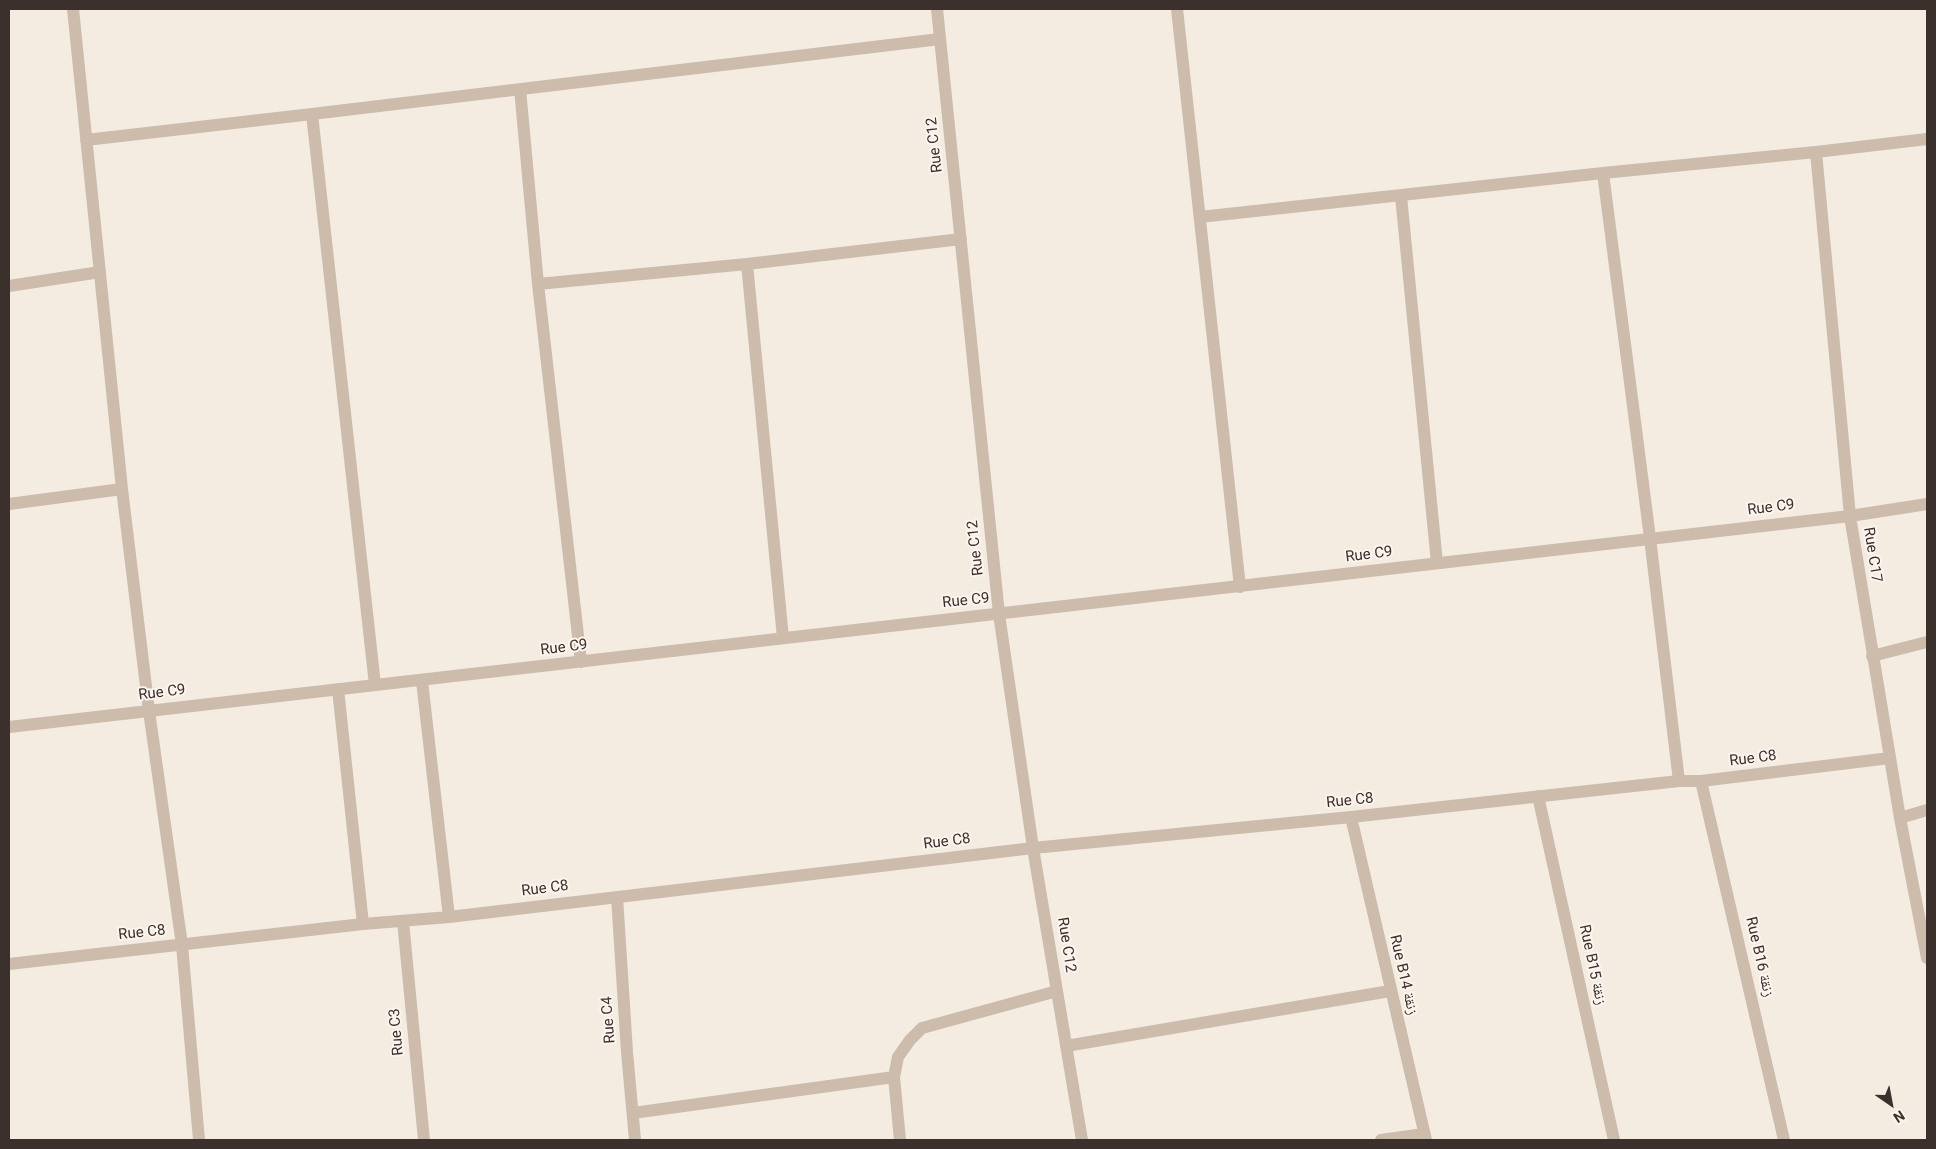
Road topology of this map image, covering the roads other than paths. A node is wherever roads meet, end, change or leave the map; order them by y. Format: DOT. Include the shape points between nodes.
graph roads {
  1 [pos="73,9"];
  2 [pos="938,9"];
  3 [pos="1177,9"];
  4 [pos="940,39"];
  5 [pos="520,89"];
  6 [pos="312,114"];
  7 [pos="1927,139"];
  8 [pos="86,140"];
  9 [pos="1816,152"];
  10 [pos="1603,173"];
  11 [pos="1400,196"];
  12 [pos="1200,217"];
  13 [pos="961,239"];
  14 [pos="747,264"];
  15 [pos="100,272"];
  16 [pos="538,284"];
  17 [pos="9,286"];
  18 [pos="122,489"];
  19 [pos="9,504"];
  20 [pos="1927,504"];
  21 [pos="1850,516"];
  22 [pos="1650,538"];
  23 [pos="1436,563"];
  24 [pos="1240,587"];
  25 [pos="999,614"];
  26 [pos="783,638"];
  27 [pos="1927,642"];
  28 [pos="1872,656"];
  29 [pos="581,662"];
  30 [pos="422,681"];
  31 [pos="375,685"];
  32 [pos="338,689"];
  33 [pos="149,711"];
  34 [pos="9,727"];
  35 [pos="1890,758"];
  36 [pos="1679,781"];
  37 [pos="1701,781"];
  38 [pos="1538,796"];
  39 [pos="1927,810"];
  40 [pos="1351,818"];
  41 [pos="1900,818"];
  42 [pos="1033,848"];
  43 [pos="617,897"];
  44 [pos="449,917"];
  45 [pos="403,921"];
  46 [pos="363,924"];
  47 [pos="1924,932"];
  48 [pos="182,945"];
  49 [pos="1927,958"];
  50 [pos="9,964"];
  51 [pos="1057,991"];
  52 [pos="1390,991"];
  53 [pos="1066,1046"];
  54 [pos="894,1077"];
  55 [pos="633,1113"];
  56 [pos="1425,1137"];
  57 [pos="199,1140"];
  58 [pos="424,1140"];
  59 [pos="635,1140"];
  60 [pos="900,1140"];
  61 [pos="1082,1140"];
  62 [pos="1381,1140"];
  63 [pos="1614,1140"];
  64 [pos="1784,1140"];
  1 -- 8 [label="street"];
  2 -- 4 [label="street, Rue C12"];
  3 -- 12 [label="street"];
  4 -- 5 [label="street"];
  4 -- 13 [label="street, Rue C12"];
  5 -- 6 [label="street"];
  5 -- 16 [label="street"];
  6 -- 8 [label="street"];
  6 -- 31 [label="street"];
  7 -- 9 [label="street"];
  8 -- 15 [label="street"];
  9 -- 10 [label="street"];
  9 -- 21 [label="street, Rue C17"];
  10 -- 11 [label="street"];
  10 -- 22 [label="street"];
  11 -- 12 [label="street"];
  11 -- 23 [label="street"];
  12 -- 24 [label="street"];
  13 -- 14 [label="street"];
  13 -- 25 [label="street, Rue C12"];
  14 -- 16 [label="street"];
  14 -- 26 [label="street"];
  15 -- 17 [label="street"];
  15 -- 18 [label="street"];
  16 -- 29 [label="street"];
  18 -- 19 [label="street"];
  18 -- 33 [label="street"];
  20 -- 21 [label="street, Rue C9"];
  21 -- 22 [label="street, Rue C9"];
  21 -- 28 [label="street, Rue C17"];
  22 -- 23 [label="street, Rue C9"];
  22 -- 36 [label="street"];
  23 -- 24 [label="street, Rue C9"];
  24 -- 25 [label="street, Rue C9"];
  25 -- 26 [label="street, Rue C9"];
  25 -- 42 [label="street, Rue C12"];
  26 -- 29 [label="street, Rue C9"];
  27 -- 28 [label="street"];
  28 -- 35 [label="street, Rue C17"];
  29 -- 30 [label="street, Rue C9"];
  30 -- 31 [label="street, Rue C9"];
  30 -- 44 [label="street"];
  31 -- 32 [label="street, Rue C9"];
  32 -- 33 [label="street, Rue C9"];
  32 -- 46 [label="street"];
  33 -- 34 [label="street, Rue C9"];
  33 -- 48 [label="street"];
  35 -- 37 [label="street, Rue C8"];
  35 -- 41 [label="street, Rue C17"];
  36 -- 37 [label="street, Rue C8"];
  36 -- 38 [label="street, Rue C8"];
  37 -- 64 [label="street, Rue B16 زنقة"];
  38 -- 40 [label="street, Rue C8"];
  38 -- 63 [label="street, Rue B15 زنقة"];
  39 -- 41 [label="street"];
  40 -- 42 [label="street, Rue C8"];
  40 -- 52 [label="street, Rue B14 زنقة"];
  41 -- 47 [label="street, Rue C17"];
  42 -- 43 [label="street, Rue C8"];
  42 -- 51 [label="street, Rue C12"];
  43 -- 44 [label="street, Rue C8"];
  43 -- 55 [label="street, Rue C4"];
  44 -- 45 [label="street, Rue C8"];
  45 -- 46 [label="street, Rue C8"];
  45 -- 58 [label="street, Rue C3"];
  46 -- 48 [label="street, Rue C8"];
  47 -- 49 [label="street, Rue C17"];
  48 -- 50 [label="street, Rue C8"];
  48 -- 57 [label="street"];
  51 -- 53 [label="street, Rue C12"];
  51 -- 54 [label="street" via="922,1028 898,1057"];
  52 -- 53 [label="street"];
  52 -- 56 [label="street, Rue B14 زنقة"];
  53 -- 61 [label="street, Rue C12"];
  54 -- 55 [label="street"];
  54 -- 60 [label="street"];
  55 -- 59 [label="street, Rue C4"];
  56 -- 62 [label="street"];
}
